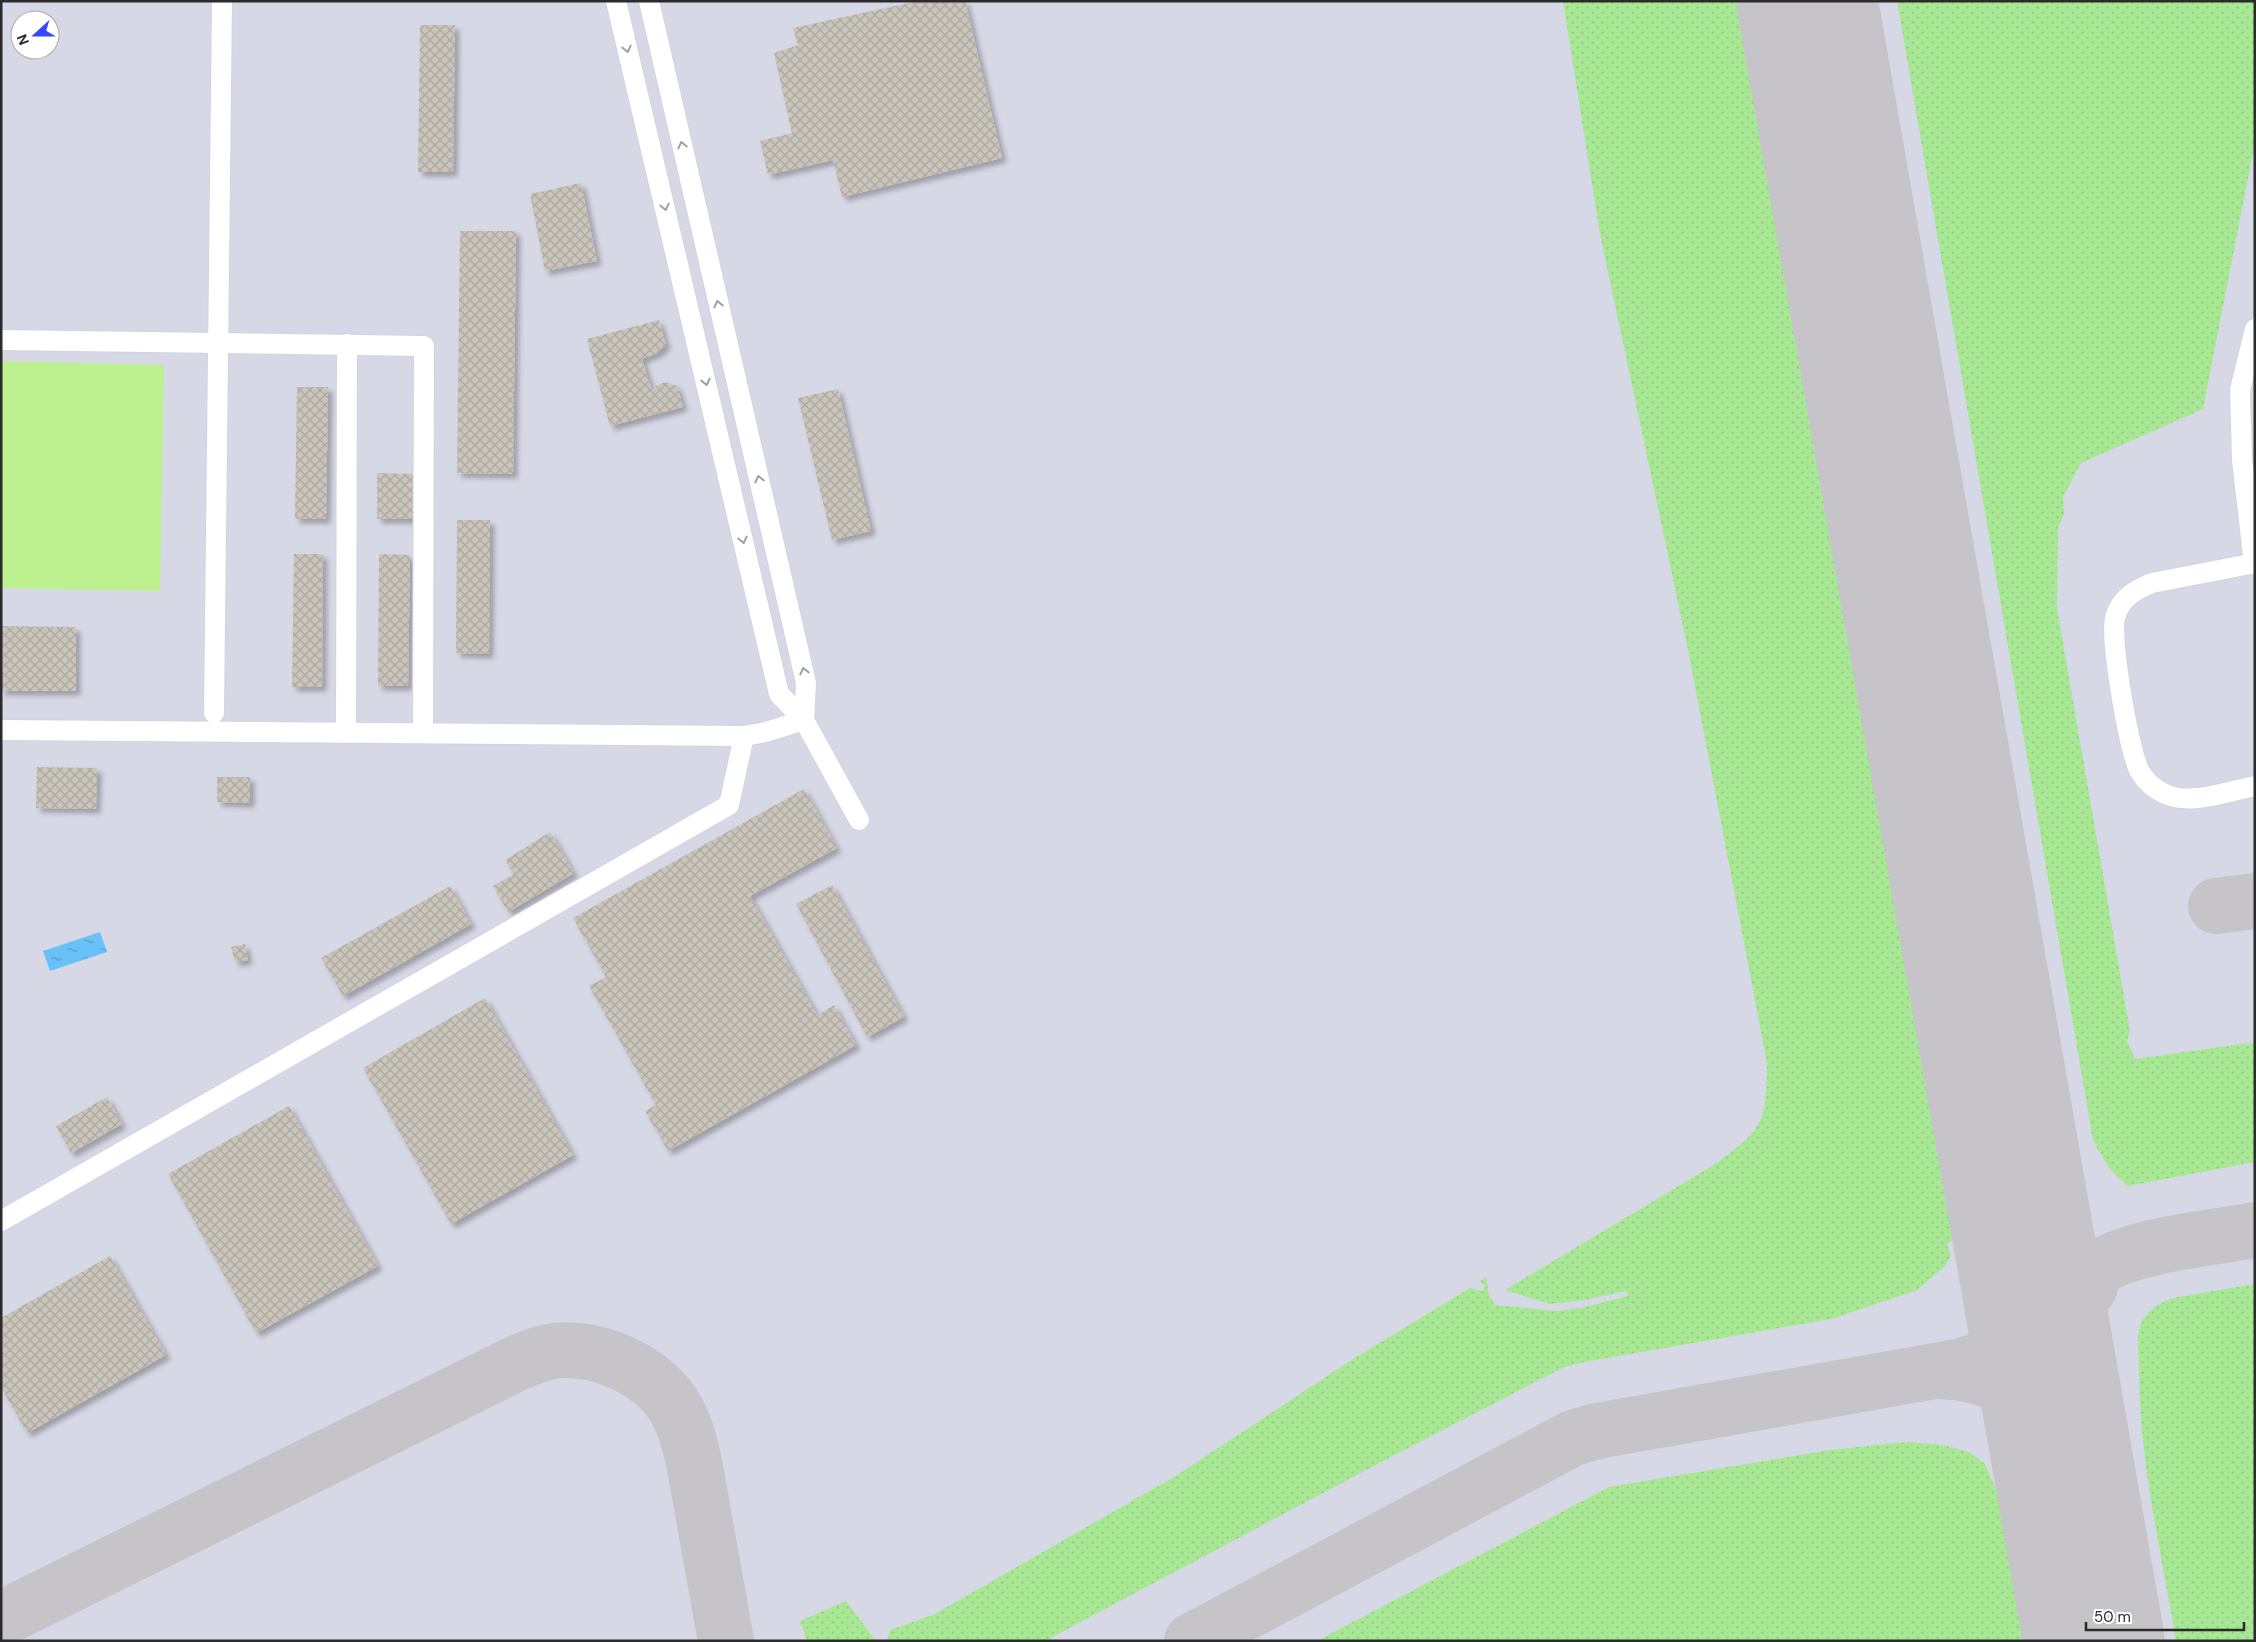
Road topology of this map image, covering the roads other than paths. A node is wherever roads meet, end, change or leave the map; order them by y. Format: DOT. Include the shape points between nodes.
graph roads {
  1 [pos="222,1"];
  2 [pos="616,1"];
  3 [pos="649,1"];
  4 [pos="2255,329"];
  5 [pos="726,339"];
  6 [pos="1,340"];
  7 [pos="219,343"];
  8 [pos="347,344"];
  9 [pos="698,346"];
  10 [pos="2254,564"];
  11 [pos="214,713"];
  12 [pos="804,720"];
  13 [pos="1,730"];
  14 [pos="346,733"];
  15 [pos="423,733"];
  16 [pos="744,736"];
  17 [pos="2255,786"];
  18 [pos="859,820"];
  19 [pos="1,1221"];
  1 -- 7 [label="lane"];
  2 -- 9 [label="lane, one-way"];
  5 -- 3 [label="lane, one-way"];
  4 -- 10 [label="lane" via="2240,390 2242,460"];
  5 -- 9 [label="lane"];
  12 -- 5 [label="lane, one-way" via="806,683"];
  6 -- 7 [label="lane"];
  7 -- 8 [label="lane"];
  7 -- 11 [label="lane"];
  8 -- 14 [label="lane"];
  8 -- 15 [label="lane" via="424,346"];
  9 -- 12 [label="lane, one-way" via="779,694"];
  10 -- 17 [label="lane" via="2152,582 2136,590 2120,606 2115,617 2113,640 2134,758 2146,781 2166,795 2186,800"];
  12 -- 16 [label="lane"];
  12 -- 18 [label="lane"];
  13 -- 14 [label="lane"];
  14 -- 15 [label="lane"];
  15 -- 16 [label="lane"];
  16 -- 19 [label="lane" via="728,805"];
}
